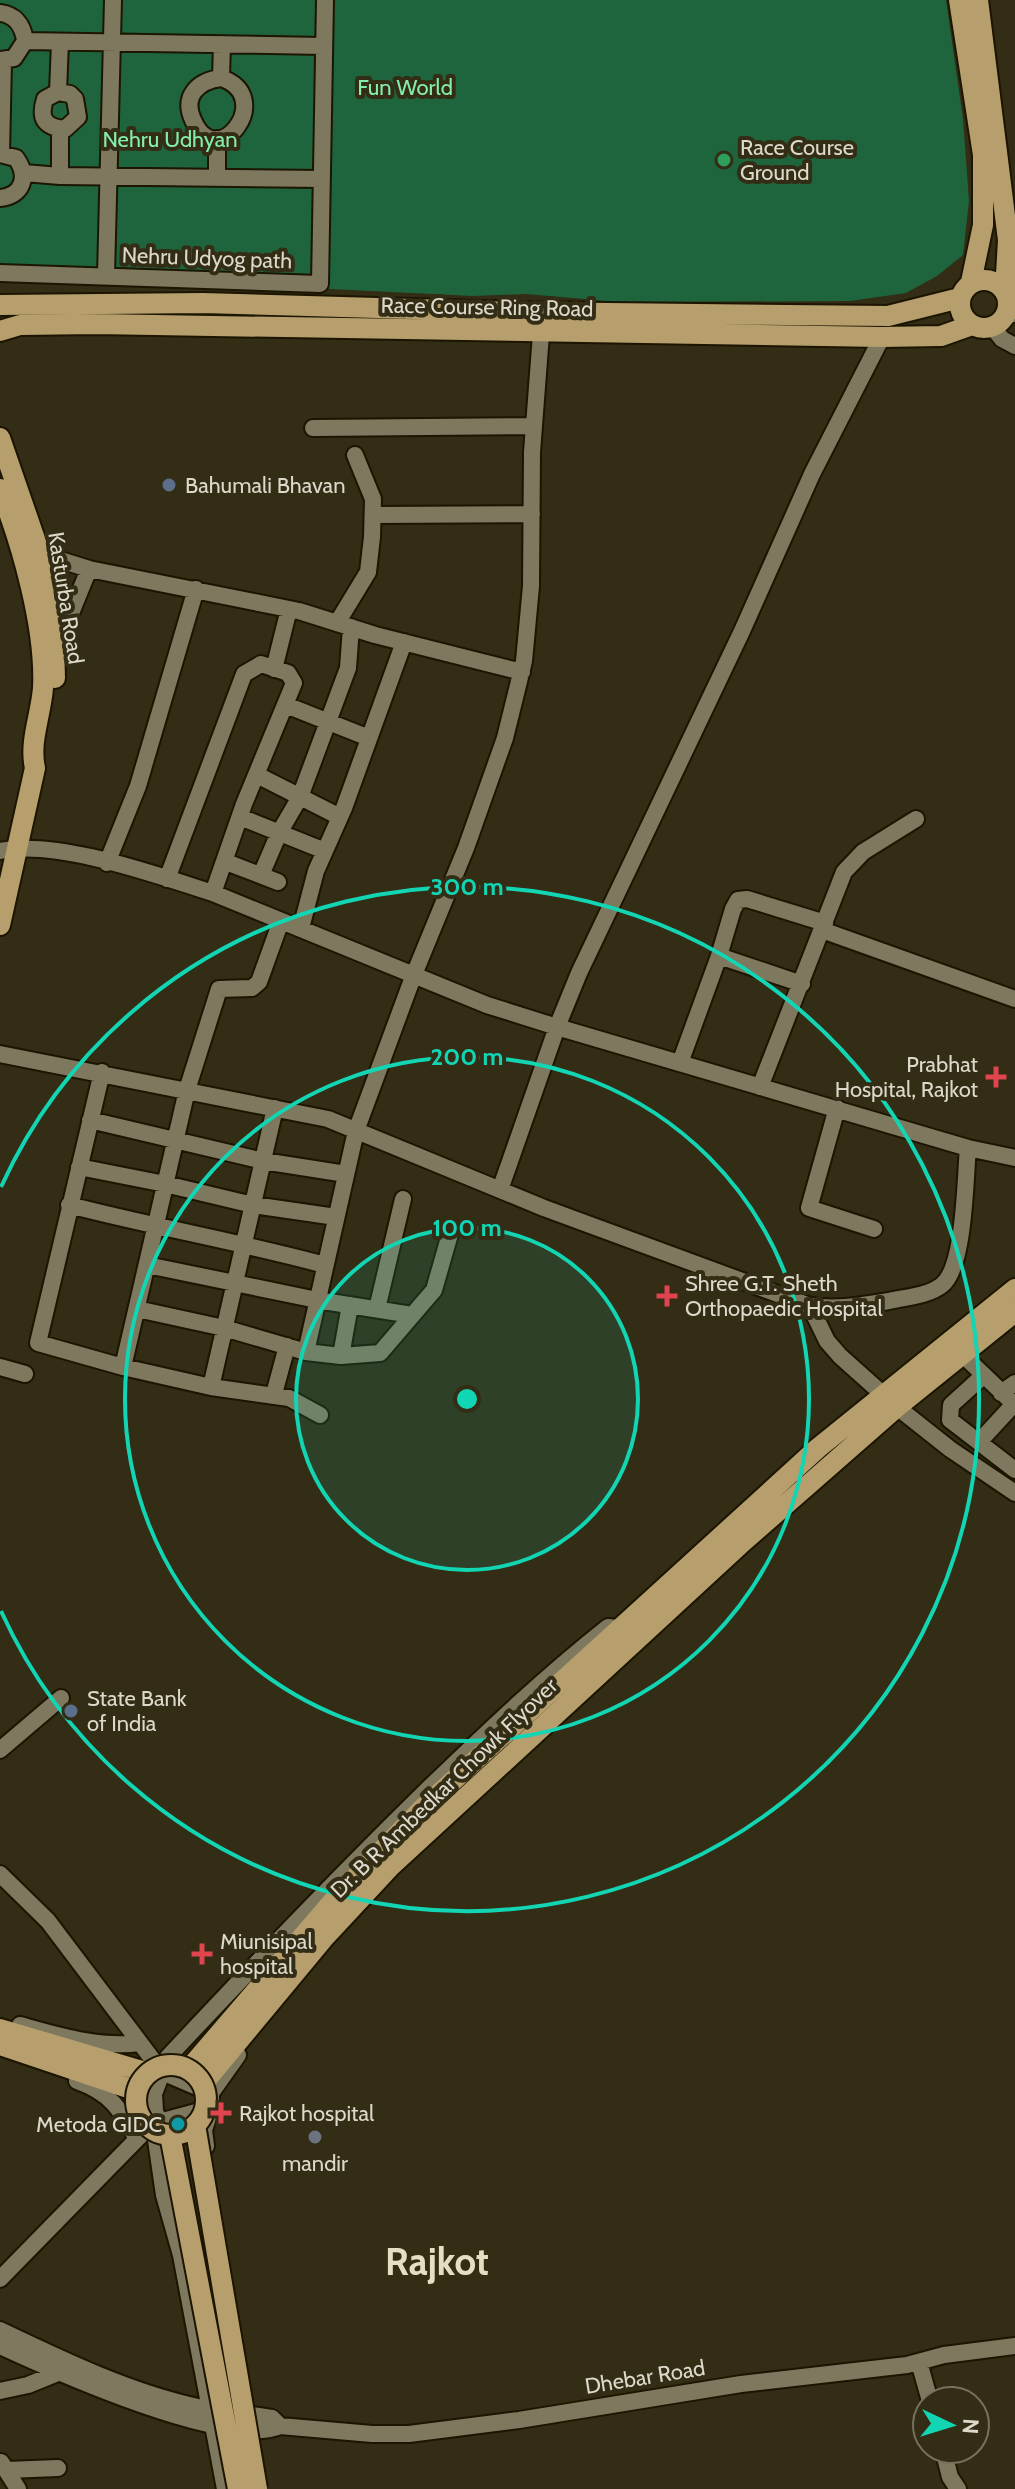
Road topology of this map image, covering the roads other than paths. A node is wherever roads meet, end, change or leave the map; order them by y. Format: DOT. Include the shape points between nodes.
graph roads {
  1 [pos="1,0"];
  2 [pos="113,0"];
  3 [pos="325,0"];
  4 [pos="959,0"];
  5 [pos="978,0"];
  6 [pos="0,13"];
  7 [pos="25,41"];
  8 [pos="60,42"];
  9 [pos="112,42"];
  10 [pos="222,44"];
  11 [pos="324,46"];
  12 [pos="2,60"];
  13 [pos="221,78"];
  14 [pos="58,92"];
  15 [pos="60,129"];
  16 [pos="217,139"];
  17 [pos="1,154"];
  18 [pos="24,173"];
  19 [pos="60,176"];
  20 [pos="108,177"];
  21 [pos="217,178"];
  22 [pos="322,179"];
  23 [pos="0,198"];
  24 [pos="0,273"];
  25 [pos="106,276"];
  26 [pos="965,290"];
  27 [pos="0,305"];
  28 [pos="1009,305"];
  29 [pos="542,322"];
  30 [pos="20,325"];
  31 [pos="982,326"];
  32 [pos="0,331"];
  33 [pos="882,337"];
  34 [pos="1015,346"];
  35 [pos="0,347"];
  36 [pos="534,426"];
  37 [pos="313,428"];
  38 [pos="0,438"];
  39 [pos="355,455"];
  40 [pos="0,489"];
  41 [pos="532,514"];
  42 [pos="373,515"];
  43 [pos="30,554"];
  44 [pos="89,569"];
  45 [pos="196,589"];
  46 [pos="289,609"];
  47 [pos="344,625"];
  48 [pos="404,642"];
  49 [pos="54,643"];
  50 [pos="274,669"];
  51 [pos="522,672"];
  52 [pos="286,705"];
  53 [pos="327,721"];
  54 [pos="369,738"];
  55 [pos="35,768"];
  56 [pos="257,775"];
  57 [pos="300,797"];
  58 [pos="240,817"];
  59 [pos="340,817"];
  60 [pos="916,819"];
  61 [pos="279,833"];
  62 [pos="9,849"];
  63 [pos="325,851"];
  64 [pos="226,862"];
  65 [pos="107,863"];
  66 [pos="261,875"];
  67 [pos="167,879"];
  68 [pos="278,882"];
  69 [pos="213,893"];
  70 [pos="281,921"];
  71 [pos="0,925"];
  72 [pos="824,926"];
  73 [pos="301,928"];
  74 [pos="719,956"];
  75 [pos="413,977"];
  76 [pos="802,984"];
  77 [pos="1015,999"];
  78 [pos="557,1027"];
  79 [pos="0,1054"];
  80 [pos="680,1063"];
  81 [pos="102,1072"];
  82 [pos="760,1087"];
  83 [pos="187,1090"];
  84 [pos="275,1108"];
  85 [pos="837,1108"];
  86 [pos="90,1120"];
  87 [pos="356,1131"];
  88 [pos="175,1142"];
  89 [pos="968,1148"];
  90 [pos="1015,1158"];
  91 [pos="263,1161"];
  92 [pos="79,1167"];
  93 [pos="346,1174"];
  94 [pos="165,1184"];
  95 [pos="500,1190"];
  96 [pos="403,1199"];
  97 [pos="69,1205"];
  98 [pos="253,1205"];
  99 [pos="336,1217"];
  100 [pos="156,1227"];
  101 [pos="452,1227"];
  102 [pos="874,1229"];
  103 [pos="244,1243"];
  104 [pos="147,1265"];
  105 [pos="325,1265"];
  106 [pos="234,1284"];
  107 [pos="1015,1289"];
  108 [pos="317,1300"];
  109 [pos="350,1305"];
  110 [pos="810,1306"];
  111 [pos="137,1309"];
  112 [pos="377,1309"];
  113 [pos="1015,1312"];
  114 [pos="412,1315"];
  115 [pos="224,1328"];
  116 [pos="287,1346"];
  117 [pos="306,1352"];
  118 [pos="962,1354"];
  119 [pos="341,1356"];
  120 [pos="0,1367"];
  121 [pos="123,1367"];
  122 [pos="25,1374"];
  123 [pos="983,1376"];
  124 [pos="211,1387"];
  125 [pos="274,1394"];
  126 [pos="1011,1397"];
  127 [pos="890,1401"];
  128 [pos="320,1415"];
  129 [pos="979,1442"];
  130 [pos="1015,1470"];
  131 [pos="1015,1493"];
  132 [pos="624,1637"];
  133 [pos="61,1698"];
  134 [pos="0,1750"];
  135 [pos="0,1874"];
  136 [pos="0,2020"];
  137 [pos="0,2029"];
  138 [pos="140,2043"];
  139 [pos="0,2045"];
  140 [pos="0,2054"];
  141 [pos="155,2072"];
  142 [pos="203,2089"];
  143 [pos="137,2091"];
  144 [pos="195,2125"];
  145 [pos="164,2129"];
  146 [pos="137,2139"];
  147 [pos="0,2279"];
  148 [pos="0,2330"];
  149 [pos="0,2346"];
  150 [pos="1015,2346"];
  151 [pos="919,2362"];
  152 [pos="60,2372"];
  153 [pos="925,2385"];
  154 [pos="0,2391"];
  155 [pos="213,2417"];
  156 [pos="253,2422"];
  157 [pos="947,2465"];
  158 [pos="3,2466"];
  159 [pos="58,2468"];
  160 [pos="18,2489"];
  161 [pos="225,2489"];
  162 [pos="238,2489"];
  163 [pos="257,2489"];
  164 [pos="265,2489"];
  165 [pos="956,2489"];
  1 -- 6 [label="street"];
  2 -- 9 [label="street"];
  3 -- 11 [label="street, Nehru Udyog path"];
  4 -- 26 [label="main road" via="983,155 983,225"];
  5 -- 28 [label="main road" via="1008,240"];
  6 -- 7 [label="street" via="15,18"];
  7 -- 8 [label="street"];
  7 -- 12 [label="street" via="14,58"];
  8 -- 9 [label="street"];
  8 -- 14 [label="street"];
  9 -- 10 [label="street"];
  9 -- 20 [label="street"];
  10 -- 11 [label="street"];
  10 -- 13 [label="street"];
  11 -- 22 [label="street, Nehru Udyog path"];
  12 -- 17 [label="street"];
  13 -- 16 [label="street" via="241,91 244,105 236,129"];
  13 -- 16 [label="street" via="198,86 190,96 189,111 204,135"];
  14 -- 15 [label="street" via="45,99 41,111 45,121"];
  14 -- 15 [label="street" via="70,94 78,108 78,117"];
  15 -- 19 [label="street"];
  16 -- 21 [label="street"];
  17 -- 18 [label="street" via="16,158"];
  18 -- 19 [label="street"];
  18 -- 23 [label="street" via="16,193"];
  19 -- 20 [label="street"];
  20 -- 21 [label="street"];
  20 -- 25 [label="street"];
  21 -- 22 [label="street"];
  22 -- 25 [label="street, Nehru Udyog path" via="320,284"];
  24 -- 25 [label="street, Nehru Udyog path"];
  26 -- 28 [label="main road" via="978,280 994,281"];
  26 -- 29 [label="main road, Race Course Ring Road" via="888,316"];
  26 -- 31 [label="main road" via="961,313"];
  27 -- 29 [label="main road, Race Course Ring Road" via="203,303"];
  28 -- 31 [label="main road" via="999,323"];
  29 -- 30 [label="main road, Race Course Ring Road"];
  29 -- 33 [label="main road, Race Course Ring Road"];
  29 -- 36 [label="street"];
  30 -- 32 [label="main road, Race Course Ring Road"];
  30 -- 35 [label="main road"];
  31 -- 33 [label="main road, Race Course Ring Road" via="941,336"];
  31 -- 34 [label="street"];
  33 -- 78 [label="street" via="812,474"];
  36 -- 37 [label="street"];
  36 -- 41 [label="street"];
  38 -- 43 [label="main road, Kasturba Road"];
  39 -- 42 [label="street" via="373,499"];
  40 -- 43 [label="main road"];
  41 -- 42 [label="street"];
  41 -- 51 [label="street"];
  42 -- 47 [label="street" via="368,572"];
  43 -- 44 [label="street"];
  43 -- 49 [label="main road, Kasturba Road"];
  43 -- 55 [label="main road" via="42,674 32,754"];
  44 -- 45 [label="street"];
  44 -- 49 [label="street"];
  45 -- 46 [label="street"];
  45 -- 65 [label="street" via="138,786"];
  46 -- 47 [label="street"];
  46 -- 50 [label="street"];
  47 -- 48 [label="street"];
  47 -- 53 [label="street" via="348,668"];
  48 -- 51 [label="street"];
  48 -- 54 [label="street"];
  49 -- 55 [label="main road, Kasturba Road" via="49,725"];
  50 -- 52 [label="street" via="288,673 294,683"];
  50 -- 67 [label="street" via="261,664 244,674"];
  51 -- 75 [label="street" via="505,738"];
  52 -- 53 [label="street"];
  52 -- 56 [label="street"];
  53 -- 54 [label="street"];
  53 -- 57 [label="street"];
  54 -- 59 [label="street"];
  55 -- 62 [label="main road"];
  56 -- 57 [label="street"];
  56 -- 58 [label="street"];
  57 -- 59 [label="street"];
  57 -- 61 [label="street"];
  58 -- 61 [label="street"];
  58 -- 64 [label="street"];
  59 -- 63 [label="street"];
  60 -- 72 [label="street" via="851,862"];
  61 -- 63 [label="street"];
  61 -- 66 [label="street"];
  62 -- 65 [label="street" via="66,853"];
  62 -- 71 [label="main road"];
  63 -- 73 [label="street"];
  64 -- 66 [label="street"];
  64 -- 69 [label="street"];
  65 -- 67 [label="street"];
  66 -- 68 [label="street"];
  67 -- 69 [label="street"];
  69 -- 70 [label="street"];
  70 -- 73 [label="street"];
  70 -- 83 [label="street" via="259,982 252,988 219,989"];
  72 -- 74 [label="street" via="738,900"];
  72 -- 76 [label="street"];
  72 -- 77 [label="street"];
  73 -- 75 [label="street"];
  74 -- 76 [label="street"];
  74 -- 80 [label="street"];
  75 -- 78 [label="street"];
  75 -- 87 [label="street"];
  76 -- 82 [label="street"];
  78 -- 80 [label="street"];
  78 -- 95 [label="street"];
  79 -- 81 [label="street"];
  80 -- 82 [label="street"];
  81 -- 83 [label="street"];
  81 -- 86 [label="street"];
  82 -- 85 [label="street"];
  83 -- 84 [label="street"];
  83 -- 88 [label="street"];
  84 -- 87 [label="street"];
  84 -- 91 [label="street"];
  85 -- 89 [label="street"];
  85 -- 102 [label="street" via="809,1208"];
  86 -- 88 [label="street"];
  86 -- 92 [label="street"];
  87 -- 93 [label="street"];
  87 -- 95 [label="street"];
  88 -- 91 [label="street"];
  88 -- 94 [label="street"];
  89 -- 90 [label="street"];
  89 -- 110 [label="street" via="958,1260 949,1279 918,1295 850,1308"];
  91 -- 93 [label="street"];
  91 -- 98 [label="street"];
  92 -- 94 [label="street"];
  92 -- 97 [label="street"];
  93 -- 99 [label="street"];
  94 -- 98 [label="street"];
  94 -- 100 [label="street"];
  95 -- 110 [label="street"];
  96 -- 112 [label="street"];
  97 -- 100 [label="street"];
  97 -- 121 [label="street" via="38,1343"];
  98 -- 99 [label="street"];
  98 -- 103 [label="street"];
  99 -- 105 [label="street"];
  100 -- 103 [label="street"];
  100 -- 104 [label="street"];
  101 -- 114 [label="street" via="434,1290"];
  103 -- 105 [label="street"];
  103 -- 106 [label="street"];
  104 -- 106 [label="street"];
  104 -- 111 [label="street"];
  105 -- 108 [label="street"];
  106 -- 108 [label="street"];
  106 -- 115 [label="street"];
  107 -- 127 [label="main road"];
  108 -- 109 [label="street"];
  108 -- 117 [label="street"];
  109 -- 112 [label="street"];
  109 -- 119 [label="street"];
  110 -- 127 [label="street" via="827,1341"];
  111 -- 115 [label="street"];
  111 -- 121 [label="street"];
  112 -- 114 [label="street"];
  113 -- 118 [label="main road"];
  114 -- 119 [label="street" via="380,1353"];
  115 -- 116 [label="street"];
  115 -- 124 [label="street"];
  116 -- 117 [label="street"];
  116 -- 125 [label="street"];
  117 -- 119 [label="street"];
  118 -- 123 [label="street"];
  118 -- 127 [label="main road"];
  120 -- 122 [label="street"];
  121 -- 124 [label="street"];
  123 -- 126 [label="street"];
  123 -- 129 [label="street" via="949,1412 950,1420"];
  124 -- 125 [label="street"];
  125 -- 128 [label="street"];
  126 -- 129 [label="street"];
  127 -- 131 [label="street"];
  127 -- 132 [label="main road, Dr. B R Ambedkar Chowk Flyover"];
  129 -- 130 [label="street"];
  132 -- 141 [label="street" via="608,1627 475,1744 361,1854"];
  132 -- 142 [label="main road, Dr. B R Ambedkar Chowk Flyover" via="482,1753 376,1855 295,1944"];
  132 -- 142 [label="street" via="631,1650 391,1875"];
  133 -- 134 [label="street"];
  135 -- 138 [label="street" via="48,1921"];
  136 -- 138 [label="street" via="95,2044"];
  137 -- 141 [label="main road"];
  138 -- 141 [label="street"];
  139 -- 143 [label="main road"];
  140 -- 146 [label="street" via="96,2087 117,2104"];
  141 -- 142 [label="street"];
  141 -- 142 [label="main road, bridge" via="168,2065"];
  141 -- 143 [label="main road, bridge"];
  141 -- 145 [label="street" via="155,2111"];
  142 -- 144 [label="main road, bridge" via="205,2106"];
  142 -- 145 [label="street"];
  142 -- 156 [label="street" via="205,2138"];
  143 -- 145 [label="main road, bridge" via="142,2120 159,2133"];
  144 -- 145 [label="main road, bridge" via="186,2131"];
  144 -- 163 [label="main road, bridge"];
  145 -- 146 [label="street"];
  145 -- 155 [label="street" via="156,2140 164,2195"];
  145 -- 162 [label="main road, bridge"];
  146 -- 147 [label="street"];
  148 -- 155 [label="street, Dhebar Road"];
  149 -- 152 [label="street, Dhebar Road"];
  150 -- 151 [label="street, Dhebar Road"];
  151 -- 153 [label="street"];
  151 -- 156 [label="street, Dhebar Road" via="409,2434 280,2426 270,2430"];
  152 -- 154 [label="street"];
  152 -- 155 [label="street, Dhebar Road" via="136,2403"];
  155 -- 156 [label="street, Dhebar Road"];
  155 -- 161 [label="street"];
  156 -- 164 [label="street"];
  157 -- 165 [label="street"];
  158 -- 159 [label="street"];
  158 -- 160 [label="street"];
}
